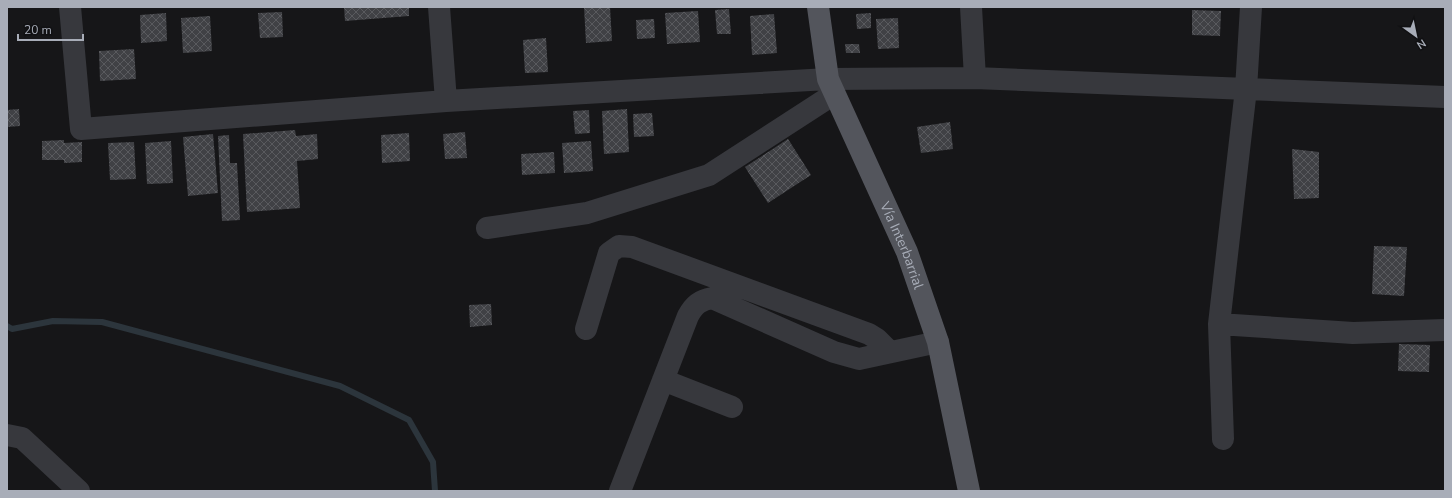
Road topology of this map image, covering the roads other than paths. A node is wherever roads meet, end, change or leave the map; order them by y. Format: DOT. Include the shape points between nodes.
graph roads {
  1 [pos="70,7"];
  2 [pos="439,7"];
  3 [pos="818,7"];
  4 [pos="970,7"];
  5 [pos="1251,7"];
  6 [pos="975,78"];
  7 [pos="831,87"];
  8 [pos="1246,89"];
  9 [pos="1445,97"];
  10 [pos="446,101"];
  11 [pos="487,228"];
  12 [pos="1219,324"];
  13 [pos="586,329"];
  14 [pos="1445,330"];
  15 [pos="938,342"];
  16 [pos="890,352"];
  17 [pos="663,380"];
  18 [pos="732,407"];
  19 [pos="7,436"];
  20 [pos="1223,439"];
  21 [pos="79,491"];
  22 [pos="620,491"];
  23 [pos="969,491"];
  1 -- 10 [label="street" via="81,129"];
  2 -- 10 [label="street"];
  3 -- 7 [label="main road, Vía Interbarrial"];
  4 -- 6 [label="street"];
  5 -- 8 [label="street"];
  6 -- 7 [label="street"];
  6 -- 8 [label="street"];
  7 -- 10 [label="street"];
  7 -- 11 [label="street" via="709,175 588,213"];
  7 -- 15 [label="main road, Vía Interbarrial" via="907,252"];
  8 -- 9 [label="street"];
  8 -- 12 [label="street"];
  12 -- 14 [label="street" via="1353,333"];
  12 -- 20 [label="street"];
  13 -- 16 [label="street" via="609,254 619,246 632,247 869,334 878,339"];
  15 -- 16 [label="street"];
  15 -- 23 [label="main road, Vía Interbarrial"];
  16 -- 17 [label="street" via="859,359 847,357 712,298 699,302 692,308"];
  17 -- 18 [label="street"];
  17 -- 22 [label="street"];
  19 -- 21 [label="street" via="22,438"];
}
